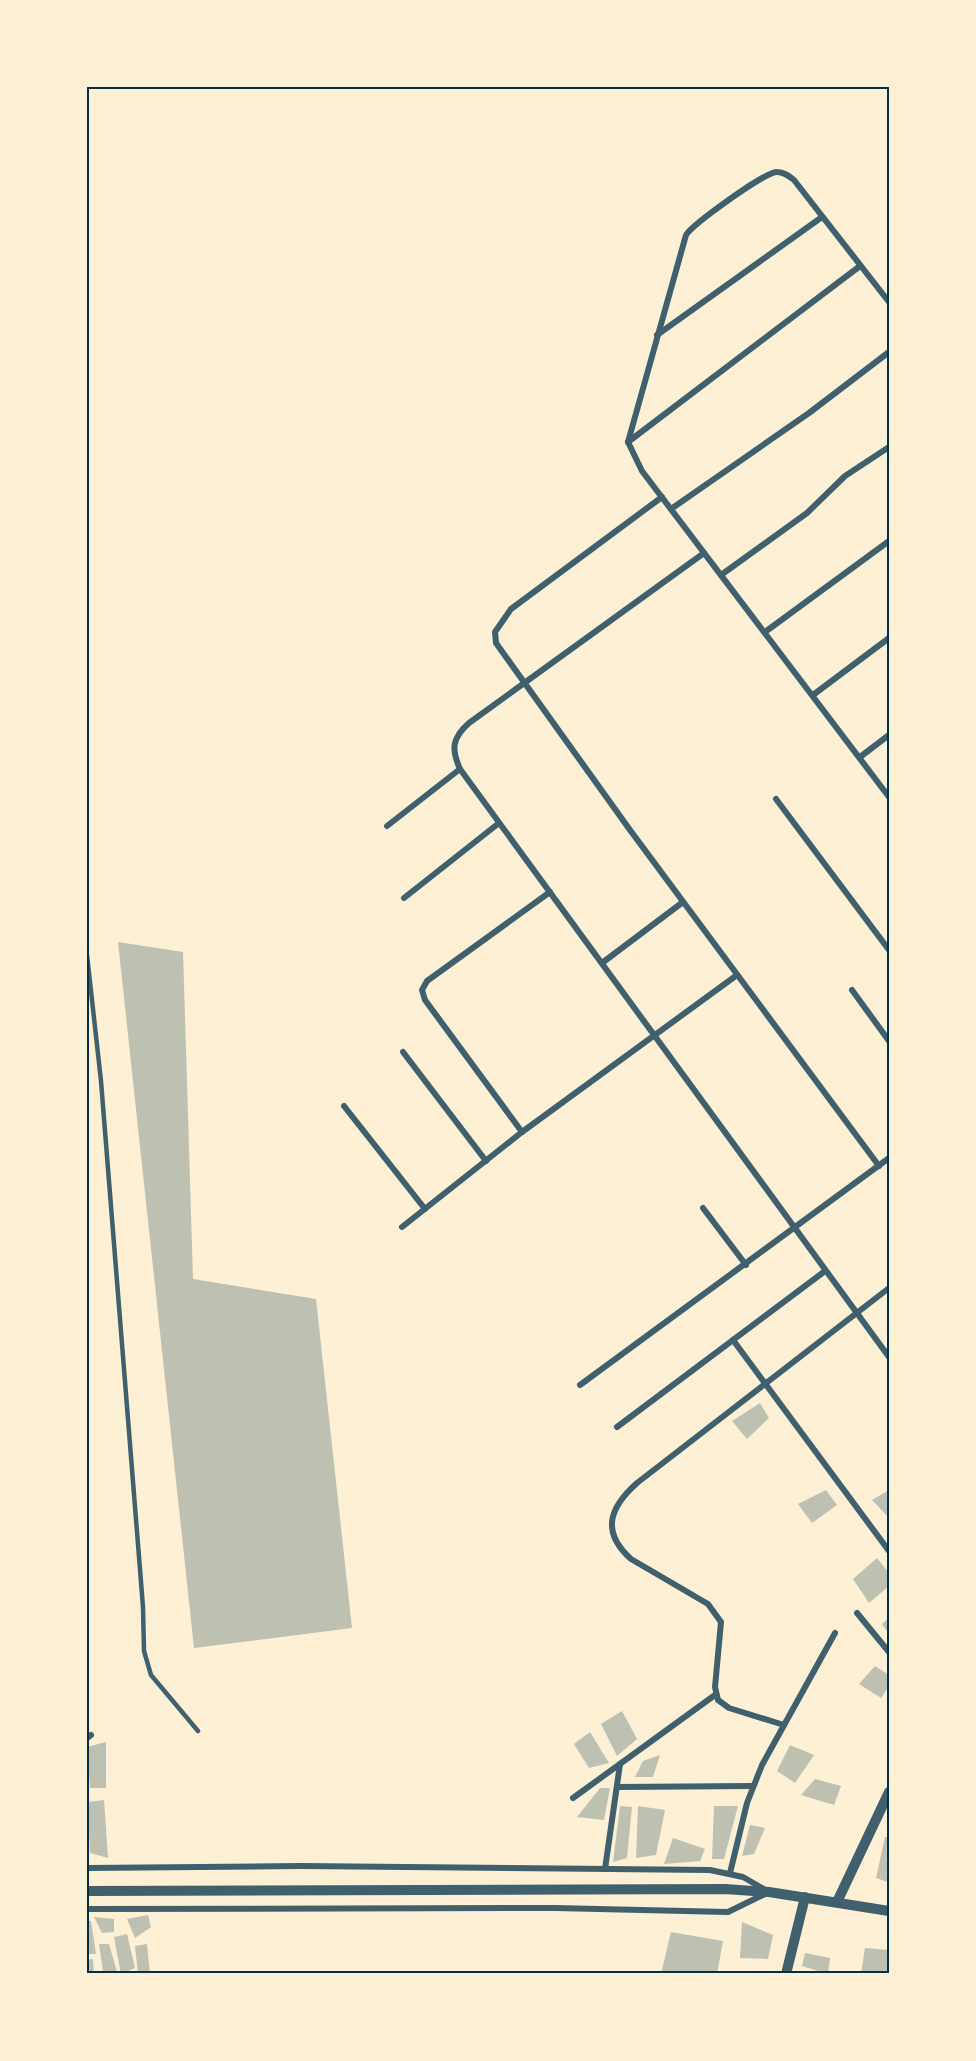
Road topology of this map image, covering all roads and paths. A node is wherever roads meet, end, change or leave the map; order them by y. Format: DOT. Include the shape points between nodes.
graph roads {
  1 [pos="822,217"];
  2 [pos="860,266"];
  3 [pos="889,302"];
  4 [pos="657,336"];
  5 [pos="889,352"];
  6 [pos="628,442"];
  7 [pos="889,447"];
  8 [pos="662,497"];
  9 [pos="672,509"];
  10 [pos="889,541"];
  11 [pos="704,553"];
  12 [pos="721,575"];
  13 [pos="765,632"];
  14 [pos="889,638"];
  15 [pos="523,684"];
  16 [pos="813,695"];
  17 [pos="889,735"];
  18 [pos="860,757"];
  19 [pos="460,769"];
  20 [pos="889,797"];
  21 [pos="776,799"];
  22 [pos="499,823"];
  23 [pos="387,826"];
  24 [pos="550,892"];
  25 [pos="404,898"];
  26 [pos="683,902"];
  27 [pos="889,950"];
  28 [pos="87,955"];
  29 [pos="602,963"];
  30 [pos="737,975"];
  31 [pos="852,990"];
  32 [pos="654,1035"];
  33 [pos="889,1041"];
  34 [pos="403,1052"];
  35 [pos="344,1106"];
  36 [pos="522,1132"];
  37 [pos="486,1161"];
  38 [pos="888,1161"];
  39 [pos="879,1166"];
  40 [pos="703,1208"];
  41 [pos="425,1209"];
  42 [pos="402,1227"];
  43 [pos="796,1228"];
  44 [pos="746,1265"];
  45 [pos="825,1271"];
  46 [pos="889,1288"];
  47 [pos="856,1313"];
  48 [pos="733,1340"];
  49 [pos="889,1357"];
  50 [pos="765,1384"];
  51 [pos="580,1385"];
  52 [pos="617,1427"];
  53 [pos="889,1551"];
  54 [pos="856,1613"];
  55 [pos="835,1633"];
  56 [pos="889,1652"];
  57 [pos="716,1695"];
  58 [pos="784,1725"];
  59 [pos="198,1731"];
  60 [pos="620,1764"];
  61 [pos="753,1786"];
  62 [pos="617,1787"];
  63 [pos="889,1792"];
  64 [pos="573,1798"];
  65 [pos="87,1868"];
  66 [pos="605,1869"];
  67 [pos="730,1873"];
  68 [pos="87,1891"];
  69 [pos="769,1892"];
  70 [pos="805,1897"];
  71 [pos="837,1902"];
  72 [pos="87,1909"];
  73 [pos="889,1911"];
  74 [pos="786,1974"];
  1 -- 2 [label="street"];
  1 -- 4 [label="street"];
  1 -- 4 [label="street" via="794,180 777,172 769,173 697,223 686,235"];
  2 -- 3 [label="street"];
  2 -- 6 [label="street"];
  4 -- 6 [label="street"];
  5 -- 9 [label="street"];
  6 -- 8 [label="street" via="642,471"];
  7 -- 12 [label="street" via="845,476 815,507"];
  8 -- 9 [label="street"];
  8 -- 15 [label="street" via="503,617 495,632 496,643"];
  9 -- 11 [label="street"];
  10 -- 13 [label="street"];
  11 -- 12 [label="street"];
  11 -- 15 [label="street"];
  12 -- 13 [label="street"];
  13 -- 16 [label="street"];
  14 -- 16 [label="street"];
  15 -- 19 [label="street" via="460,730 453,749"];
  15 -- 26 [label="street"];
  16 -- 18 [label="street"];
  17 -- 18 [label="street"];
  18 -- 20 [label="street"];
  19 -- 22 [label="street"];
  19 -- 23 [label="street"];
  21 -- 27 [label="street"];
  22 -- 24 [label="street"];
  22 -- 25 [label="street"];
  24 -- 29 [label="street"];
  24 -- 36 [label="street" via="427,981 422,990"];
  26 -- 29 [label="street"];
  26 -- 30 [label="street"];
  28 -- 59 [label="lane" via="101,1081 144,1651 151,1675"];
  29 -- 32 [label="street"];
  30 -- 32 [label="street"];
  30 -- 39 [label="street"];
  31 -- 33 [label="street"];
  32 -- 36 [label="street"];
  32 -- 43 [label="street"];
  34 -- 37 [label="street"];
  35 -- 41 [label="street"];
  36 -- 37 [label="street"];
  37 -- 41 [label="street"];
  38 -- 39 [label="street"];
  39 -- 43 [label="street"];
  40 -- 44 [label="street"];
  41 -- 42 [label="street"];
  43 -- 44 [label="street"];
  43 -- 45 [label="street"];
  44 -- 51 [label="street"];
  45 -- 47 [label="street"];
  45 -- 48 [label="street"];
  46 -- 47 [label="street"];
  47 -- 49 [label="street"];
  47 -- 50 [label="street"];
  48 -- 50 [label="street"];
  48 -- 52 [label="street"];
  50 -- 53 [label="street"];
  50 -- 57 [label="street" via="632,1488 619,1502 612,1520 615,1540 622,1551 708,1604 721,1622"];
  54 -- 56 [label="street"];
  55 -- 58 [label="street"];
  57 -- 58 [label="street" via="729,1708"];
  57 -- 60 [label="street"];
  58 -- 61 [label="street"];
  60 -- 62 [label="street"];
  60 -- 64 [label="street"];
  61 -- 62 [label="street"];
  61 -- 67 [label="street"];
  62 -- 66 [label="street"];
  63 -- 71 [label="street"];
  65 -- 66 [label="street"];
  66 -- 67 [label="street"];
  67 -- 69 [label="street"];
  68 -- 69 [label="street"];
  69 -- 70 [label="street"];
  69 -- 72 [label="street" via="728,1912 555,1908"];
  70 -- 71 [label="street"];
  70 -- 74 [label="street"];
  71 -- 73 [label="street"];
}
